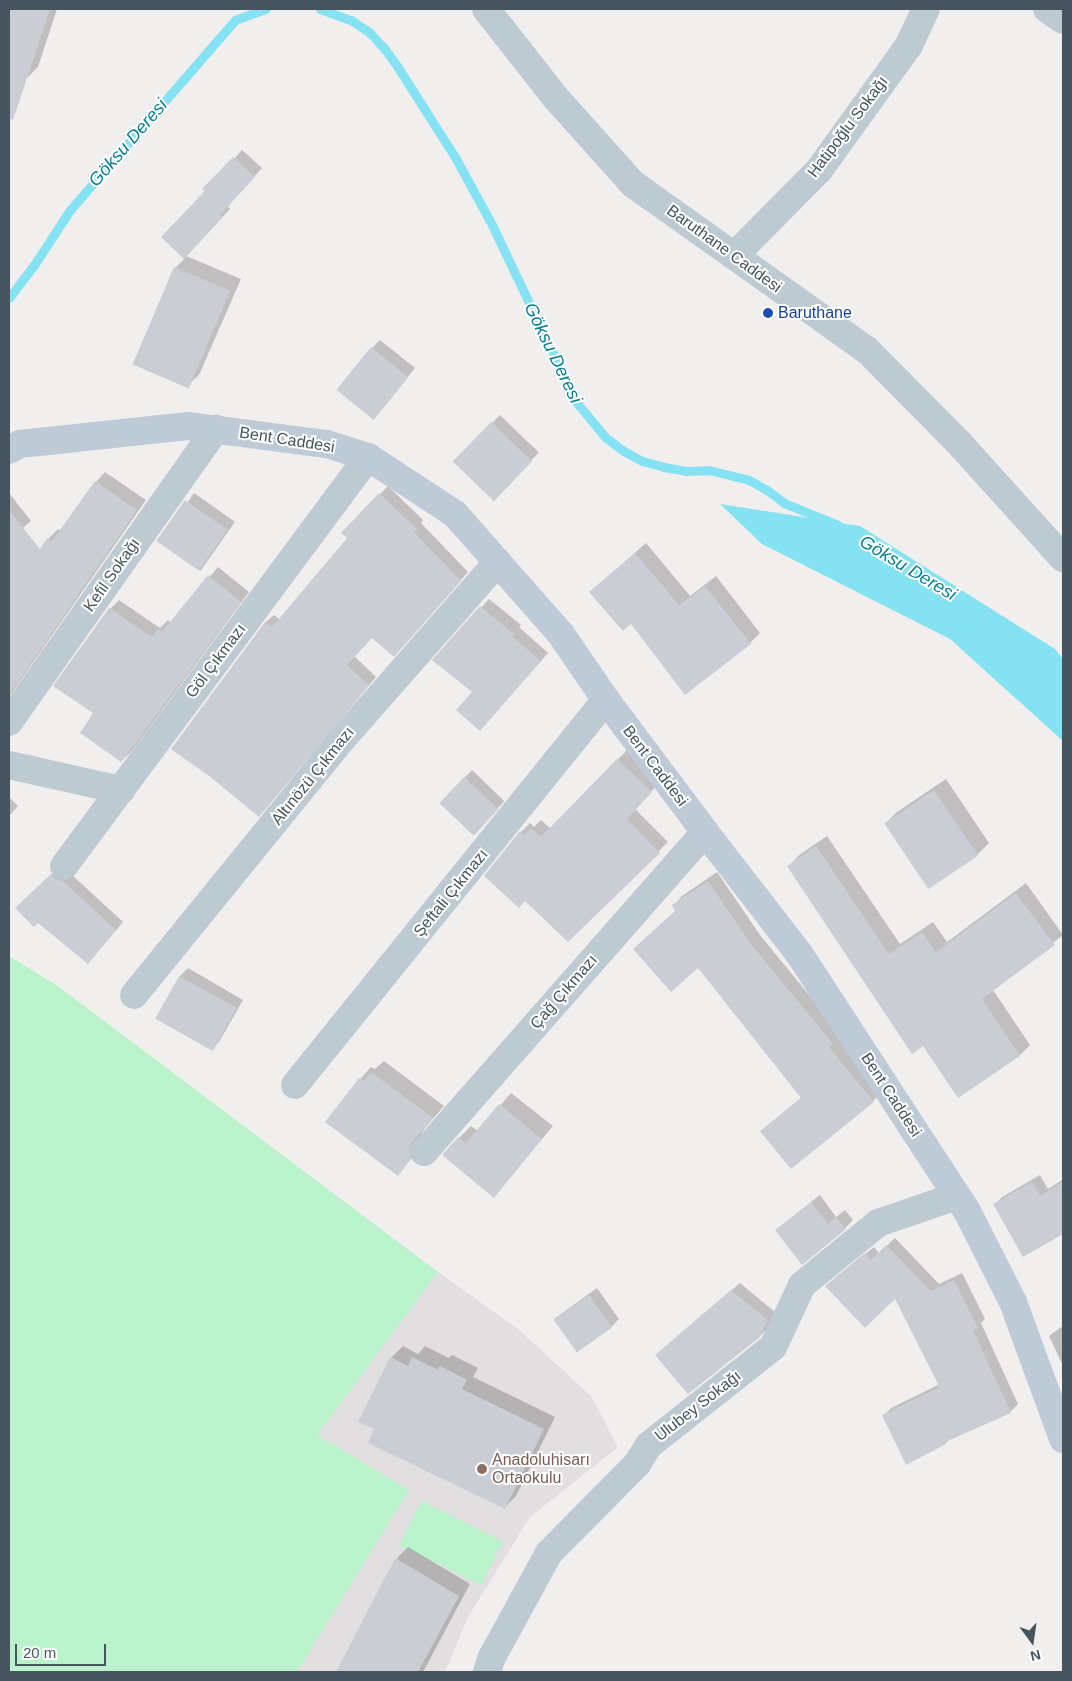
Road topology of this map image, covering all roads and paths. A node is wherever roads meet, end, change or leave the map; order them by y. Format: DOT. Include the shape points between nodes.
graph roads {
  1 [pos="486,9"];
  2 [pos="926,9"];
  3 [pos="1047,9"];
  4 [pos="1063,20"];
  5 [pos="734,256"];
  6 [pos="216,429"];
  7 [pos="9,450"];
  8 [pos="368,457"];
  9 [pos="1063,558"];
  10 [pos="498,562"];
  11 [pos="606,700"];
  12 [pos="9,722"];
  13 [pos="9,765"];
  14 [pos="121,790"];
  15 [pos="704,832"];
  16 [pos="64,866"];
  17 [pos="134,995"];
  18 [pos="296,1085"];
  19 [pos="424,1152"];
  20 [pos="957,1196"];
  21 [pos="1063,1439"];
  22 [pos="487,1672"];
  1 -- 5 [label="street, Baruthane Caddesi" via="555,97 633,184"];
  2 -- 5 [label="street, Hatipoğlu Sokağı" via="909,44 819,170"];
  3 -- 4 [label="street"];
  5 -- 9 [label="street, Baruthane Caddesi" via="867,350 960,442"];
  6 -- 7 [label="street, Bent Caddesi" via="188,426 20,444"];
  6 -- 8 [label="street, Bent Caddesi" via="327,444"];
  6 -- 12 [label="street, Kefil Sokağı"];
  8 -- 10 [label="street, Bent Caddesi" via="456,514"];
  8 -- 14 [label="street, Göl Çıkmazı"];
  10 -- 11 [label="street, Bent Caddesi" via="560,633"];
  10 -- 17 [label="street, Altınözü Çıkmazı" via="344,737"];
  11 -- 15 [label="street, Bent Caddesi"];
  11 -- 18 [label="street, Şeftali Çıkmazı"];
  13 -- 14 [label="street"];
  14 -- 16 [label="street, Göl Çıkmazı"];
  15 -- 19 [label="street, Çağ Çıkmazı"];
  15 -- 20 [label="street, Bent Caddesi" via="800,955"];
  20 -- 21 [label="street, Bent Caddesi" via="1013,1302"];
  20 -- 22 [label="street, Ulubey Sokağı" via="878,1224 802,1285 773,1347 649,1444 637,1464 548,1553"];
}
